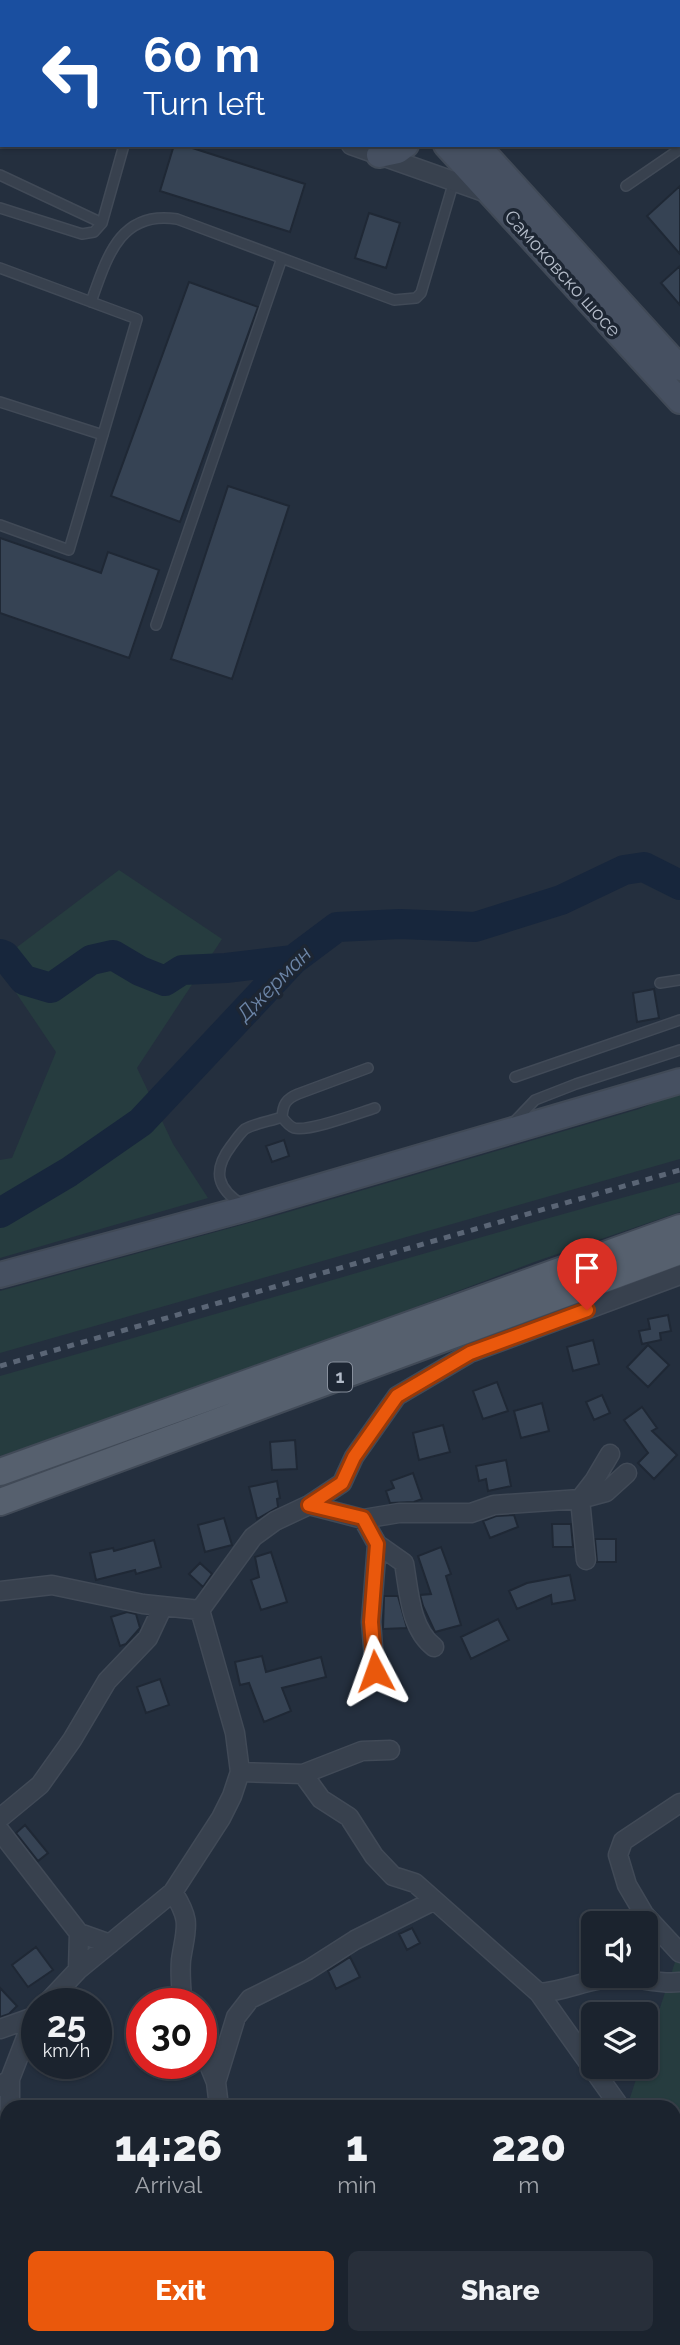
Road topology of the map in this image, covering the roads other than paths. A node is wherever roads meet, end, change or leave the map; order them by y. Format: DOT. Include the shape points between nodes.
graph roads {
  1 [pos="123,147"];
  2 [pos="357,147"];
  3 [pos="403,147"];
  4 [pos="448,147"];
  5 [pos="479,147"];
  6 [pos="680,149"];
  7 [pos="379,155"];
  8 [pos="0,175"];
  9 [pos="454,181"];
  10 [pos="626,186"];
  11 [pos="490,194"];
  12 [pos="0,208"];
  13 [pos="533,208"];
  14 [pos="102,223"];
  15 [pos="282,258"];
  16 [pos="0,268"];
  17 [pos="91,302"];
  18 [pos="680,368"];
  19 [pos="680,401"];
  20 [pos="0,402"];
  21 [pos="103,435"];
  22 [pos="0,524"];
  23 [pos="156,625"];
  24 [pos="680,980"];
  25 [pos="660,983"];
  26 [pos="680,1020"];
  27 [pos="680,1050"];
  28 [pos="368,1068"];
  29 [pos="515,1077"];
  30 [pos="680,1081"];
  31 [pos="375,1108"];
  32 [pos="282,1117"];
  33 [pos="501,1135"];
  34 [pos="247,1208"];
  35 [pos="680,1228"];
  36 [pos="680,1251"];
  37 [pos="0,1275"];
  38 [pos="680,1275"];
  39 [pos="610,1454"];
  40 [pos="0,1472"];
  41 [pos="627,1473"];
  42 [pos="580,1499"];
  43 [pos="0,1502"];
  44 [pos="309,1505"];
  45 [pos="363,1518"];
  46 [pos="377,1544"];
  47 [pos="586,1560"];
  48 [pos="404,1563"];
  49 [pos="420,1585"];
  50 [pos="0,1591"];
  51 [pos="163,1606"];
  52 [pos="200,1610"];
  53 [pos="434,1647"];
  54 [pos="375,1671"];
  55 [pos="390,1750"];
  56 [pos="240,1772"];
  57 [pos="303,1774"];
  58 [pos="680,1803"];
  59 [pos="0,1818"];
  60 [pos="0,1831"];
  61 [pos="173,1892"];
  62 [pos="433,1901"];
  63 [pos="79,1933"];
  64 [pos="110,1944"];
  65 [pos="680,1953"];
  66 [pos="78,1970"];
  67 [pos="680,1982"];
  68 [pos="61,1988"];
  69 [pos="181,1988"];
  70 [pos="540,1993"];
  71 [pos="21,2021"];
  72 [pos="0,2029"];
  73 [pos="21,2047"];
  74 [pos="215,2079"];
  75 [pos="216,2082"];
  76 [pos="5,2083"];
  77 [pos="218,2100"];
  78 [pos="615,2100"];
  1 -- 14 [label="lane"];
  2 -- 7 [label="street"];
  3 -- 7 [label="main road"];
  4 -- 11 [label="main road, Самоковско шосе"];
  5 -- 13 [label="main road, Самоковско шосе"];
  6 -- 10 [label="lane"];
  7 -- 9 [label="street"];
  8 -- 14 [label="lane"];
  9 -- 11 [label="street"];
  9 -- 15 [label="lane" via="416,298 394,300"];
  11 -- 13 [label="street"];
  11 -- 19 [label="main road, Самоковско шосе"];
  12 -- 14 [label="lane" via="82,234 94,232"];
  13 -- 18 [label="main road, Самоковско шосе"];
  15 -- 17 [label="lane" via="177,219 147,218 125,232 104,263"];
  15 -- 23 [label="lane"];
  16 -- 17 [label="lane"];
  17 -- 21 [label="lane" via="138,319"];
  20 -- 21 [label="lane"];
  21 -- 22 [label="lane" via="69,550"];
  24 -- 25 [label="lane"];
  26 -- 29 [label="lane"];
  27 -- 33 [label="lane" via="535,1100"];
  28 -- 32 [label="lane" via="288,1098"];
  30 -- 33 [label="main road"];
  31 -- 32 [label="lane" via="308,1128 296,1128"];
  32 -- 34 [label="lane" via="244,1130 222,1157 219,1177 224,1189"];
  33 -- 34 [label="main road"];
  34 -- 37 [label="main road"];
  35 -- 40 [label="main road, 1"];
  36 -- 43 [label="main road, 1"];
  38 -- 44 [label="street" via="470,1353 397,1396 354,1457 342,1483"];
  39 -- 42 [label="street"];
  41 -- 42 [label="street" via="606,1492"];
  42 -- 45 [label="street" via="494,1505 471,1513"];
  42 -- 47 [label="street"];
  44 -- 45 [label="street"];
  44 -- 52 [label="street" via="253,1537"];
  45 -- 46 [label="street"];
  46 -- 48 [label="street"];
  46 -- 54 [label="street" via="371,1622"];
  48 -- 49 [label="street"];
  48 -- 53 [label="street" via="417,1625 423,1639"];
  50 -- 51 [label="street" via="52,1585"];
  51 -- 52 [label="street"];
  51 -- 59 [label="street" via="148,1638 107,1681 40,1785"];
  52 -- 56 [label="street" via="235,1732"];
  55 -- 57 [label="street" via="362,1751"];
  56 -- 57 [label="street"];
  56 -- 61 [label="street" via="221,1818"];
  57 -- 62 [label="street" via="321,1798 349,1817 393,1876 415,1883"];
  58 -- 65 [label="street" via="623,1842 618,1855 627,1885 644,1914"];
  60 -- 63 [label="street"];
  61 -- 64 [label="street"];
  61 -- 69 [label="street" via="184,1909 188,1930"];
  62 -- 70 [label="street"];
  62 -- 75 [label="street" via="250,1999 236,2017"];
  63 -- 64 [label="street"];
  63 -- 66 [label="street"];
  64 -- 66 [label="street"];
  66 -- 68 [label="street"];
  67 -- 70 [label="street" via="620,1977"];
  70 -- 78 [label="street"];
  71 -- 72 [label="street"];
  73 -- 76 [label="street"];
  74 -- 75 [label="street"];
  75 -- 77 [label="street"];
}
